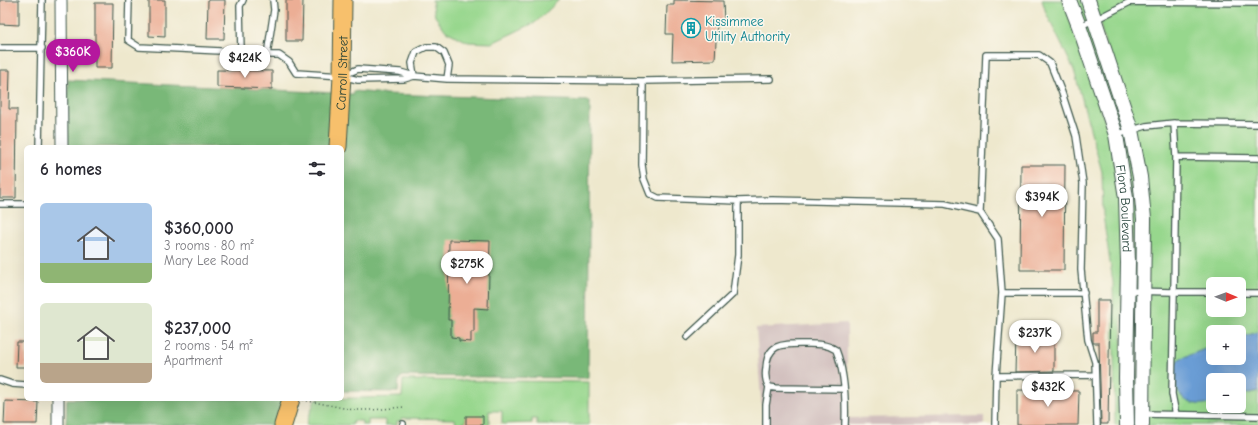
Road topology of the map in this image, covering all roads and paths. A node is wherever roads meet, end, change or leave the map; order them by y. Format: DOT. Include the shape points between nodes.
graph roads {
  1 [pos="42,0"];
  2 [pos="61,0"];
  3 [pos="129,0"];
  4 [pos="243,0"];
  5 [pos="273,0"];
  6 [pos="343,0"];
  7 [pos="1069,0"];
  8 [pos="1088,0"];
  9 [pos="1130,1"];
  10 [pos="1258,3"];
  11 [pos="1095,20"];
  12 [pos="1079,26"];
  13 [pos="0,48"];
  14 [pos="42,48"];
  15 [pos="241,52"];
  16 [pos="267,55"];
  17 [pos="342,76"];
  18 [pos="414,76"];
  19 [pos="447,79"];
  20 [pos="772,79"];
  21 [pos="643,81"];
  22 [pos="1174,123"];
  23 [pos="1258,124"];
  24 [pos="1132,130"];
  25 [pos="1116,135"];
  26 [pos="39,145"];
  27 [pos="62,145"];
  28 [pos="338,145"];
  29 [pos="1176,158"];
  30 [pos="1258,158"];
  31 [pos="738,201"];
  32 [pos="0,204"];
  33 [pos="24,204"];
  34 [pos="980,212"];
  35 [pos="1128,291"];
  36 [pos="1143,291"];
  37 [pos="1174,292"];
  38 [pos="1206,292"];
  39 [pos="1002,293"];
  40 [pos="1084,293"];
  41 [pos="1246,293"];
  42 [pos="1258,293"];
  43 [pos="687,337"];
  44 [pos="1095,375"];
  45 [pos="996,376"];
  46 [pos="0,380"];
  47 [pos="24,385"];
  48 [pos="769,387"];
  49 [pos="844,389"];
  50 [pos="58,401"];
  51 [pos="293,401"];
  52 [pos="294,401"];
  53 [pos="305,401"];
  54 [pos="404,407"];
  55 [pos="1176,415"];
  56 [pos="1258,416"];
  57 [pos="1142,420"];
  58 [pos="58,425"];
  59 [pos="284,425"];
  60 [pos="294,425"];
  61 [pos="766,425"];
  62 [pos="845,425"];
  63 [pos="995,425"];
  64 [pos="1096,425"];
  65 [pos="1127,425"];
  1 -- 14 [label="lane"];
  2 -- 27 [label="street"];
  3 -- 15 [label="lane" via="128,40 139,47"];
  4 -- 15 [label="lane" via="240,6"];
  5 -- 16 [label="lane" via="274,10"];
  6 -- 17 [label="main road, Carroll Street"];
  7 -- 12 [label="street, Flora Boulevard"];
  8 -- 11 [label="street, Flora Boulevard"];
  9 -- 10 [label="lane"];
  9 -- 11 [label="lane"];
  11 -- 12 [label="lane"];
  11 -- 24 [label="street, Flora Boulevard"];
  12 -- 25 [label="street, Flora Boulevard"];
  13 -- 14 [label="lane"];
  14 -- 26 [label="lane"];
  15 -- 16 [label="lane"];
  16 -- 17 [label="lane" via="278,55 289,62 296,73"];
  17 -- 18 [label="lane" via="358,80 404,79"];
  17 -- 18 [label="lane" via="358,69 400,72"];
  17 -- 28 [label="main road, Carroll Street"];
  18 -- 19 [label="lane"];
  18 -- 19 [label="lane" via="412,63 416,52 426,47 436,47 444,53 448,65"];
  19 -- 21 [label="lane"];
  20 -- 21 [label="lane"];
  21 -- 31 [label="lane" via="642,165 650,194 658,198"];
  22 -- 23 [label="lane"];
  22 -- 24 [label="lane"];
  22 -- 29 [label="lane"];
  24 -- 25 [label="lane"];
  24 -- 36 [label="street, Flora Boulevard" via="1144,219"];
  25 -- 35 [label="street, Flora Boulevard" via="1126,198"];
  29 -- 30 [label="lane"];
  29 -- 37 [label="lane"];
  31 -- 34 [label="lane" via="945,204"];
  31 -- 43 [label="lane" via="738,255 733,294"];
  32 -- 33 [label="lane"];
  34 -- 39 [label="lane" via="998,238"];
  34 -- 40 [label="lane" via="986,55 1039,55 1050,63 1076,136 1083,183 1081,270"];
  35 -- 36 [label="lane"];
  35 -- 65 [label="street, Flora Boulevard"];
  36 -- 37 [label="lane"];
  36 -- 57 [label="street, Flora Boulevard"];
  37 -- 38 [label="lane"];
  37 -- 55 [label="lane" via="1172,394"];
  39 -- 40 [label="lane"];
  39 -- 45 [label="lane"];
  40 -- 44 [label="lane" via="1088,340 1095,362"];
  41 -- 42 [label="lane"];
  44 -- 45 [label="lane"];
  44 -- 64 [label="lane"];
  45 -- 63 [label="lane"];
  46 -- 47 [label="lane"];
  48 -- 49 [label="lane"];
  48 -- 49 [label="lane" via="766,383 766,361 778,345 823,344 836,350"];
  48 -- 61 [label="lane"];
  49 -- 62 [label="lane"];
  50 -- 58 [label="street"];
  51 -- 59 [label="main road"];
  52 -- 60 [label="main road"];
  53 -- 54 [label="path" via="354,410"];
  55 -- 56 [label="lane"];
  55 -- 57 [label="lane"];
}
